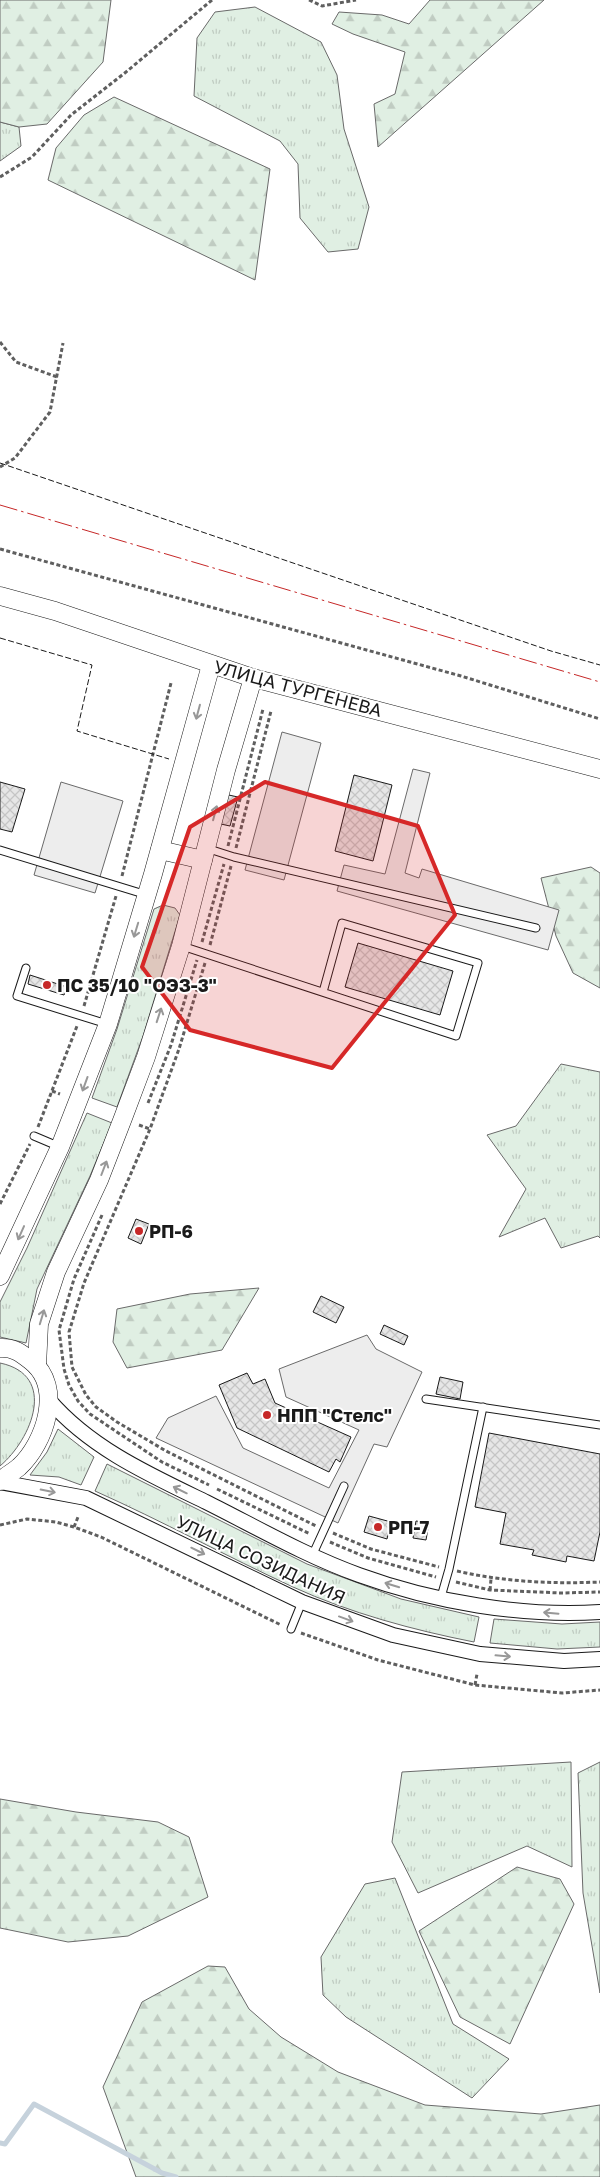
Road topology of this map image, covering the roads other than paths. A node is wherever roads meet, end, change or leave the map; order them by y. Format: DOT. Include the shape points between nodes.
graph roads {
  1 [pos="0,596"];
  2 [pos="211,665"];
  3 [pos="253,678"];
  4 [pos="600,769"];
  5 [pos="0,850"];
  6 [pos="160,850"];
  7 [pos="204,854"];
  8 [pos="147,895"];
  9 [pos="536,928"];
  10 [pos="181,946"];
  11 [pos="26,968"];
  12 [pos="323,992"];
  13 [pos="108,1024"];
  14 [pos="34,1136"];
  15 [pos="60,1147"];
  16 [pos="0,1276"];
  17 [pos="0,1348"];
  18 [pos="37,1366"];
  19 [pos="426,1399"];
  20 [pos="49,1400"];
  21 [pos="483,1408"];
  22 [pos="600,1425"];
  23 [pos="0,1481"];
  24 [pos="344,1486"];
  25 [pos="312,1556"];
  26 [pos="441,1597"];
  27 [pos="302,1602"];
  28 [pos="600,1612"];
  29 [pos="291,1629"];
  30 [pos="600,1659"];
  1 -- 2 [label="street, УЛИЦА ТУРГЕНЕВА"];
  2 -- 3 [label="street, УЛИЦА ТУРГЕНЕВА"];
  2 -- 6 [label="street, one-way"];
  3 -- 4 [label="street, УЛИЦА ТУРГЕНЕВА"];
  7 -- 3 [label="street, one-way"];
  5 -- 8 [label="lane"];
  6 -- 7 [label="street"];
  6 -- 8 [label="street"];
  7 -- 9 [label="lane" via="226,854"];
  7 -- 10 [label="street"];
  8 -- 13 [label="street, one-way"];
  10 -- 12 [label="lane"];
  18 -- 10 [label="street, one-way" via="39,1324 56,1272 99,1180 123,1118"];
  11 -- 13 [label="lane" via="17,996"];
  12 -- 12 [label="lane" via="456,1036 478,963 342,924"];
  13 -- 15 [label="street, one-way"];
  14 -- 15 [label="lane"];
  15 -- 16 [label="street, one-way"];
  17 -- 18 [label="street" via="20,1352"];
  18 -- 20 [label="street" via="46,1378"];
  19 -- 21 [label="lane"];
  20 -- 23 [label="street" via="44,1425 35,1445 19,1467"];
  25 -- 20 [label="street, УЛИЦА СОЗИДАНИЯ, one-way" via="106,1450 64,1418"];
  21 -- 22 [label="lane"];
  21 -- 26 [label="lane"];
  23 -- 27 [label="street, УЛИЦА СОЗИДАНИЯ, one-way" via="86,1498"];
  24 -- 25 [label="lane"];
  26 -- 25 [label="street, УЛИЦА СОЗИДАНИЯ, one-way" via="359,1576"];
  28 -- 26 [label="street, УЛИЦА СОЗИДАНИЯ, one-way" via="564,1614 487,1607"];
  27 -- 29 [label="lane"];
  27 -- 30 [label="street, УЛИЦА СОЗИДАНИЯ, one-way" via="393,1635 480,1654 564,1661"];
}
